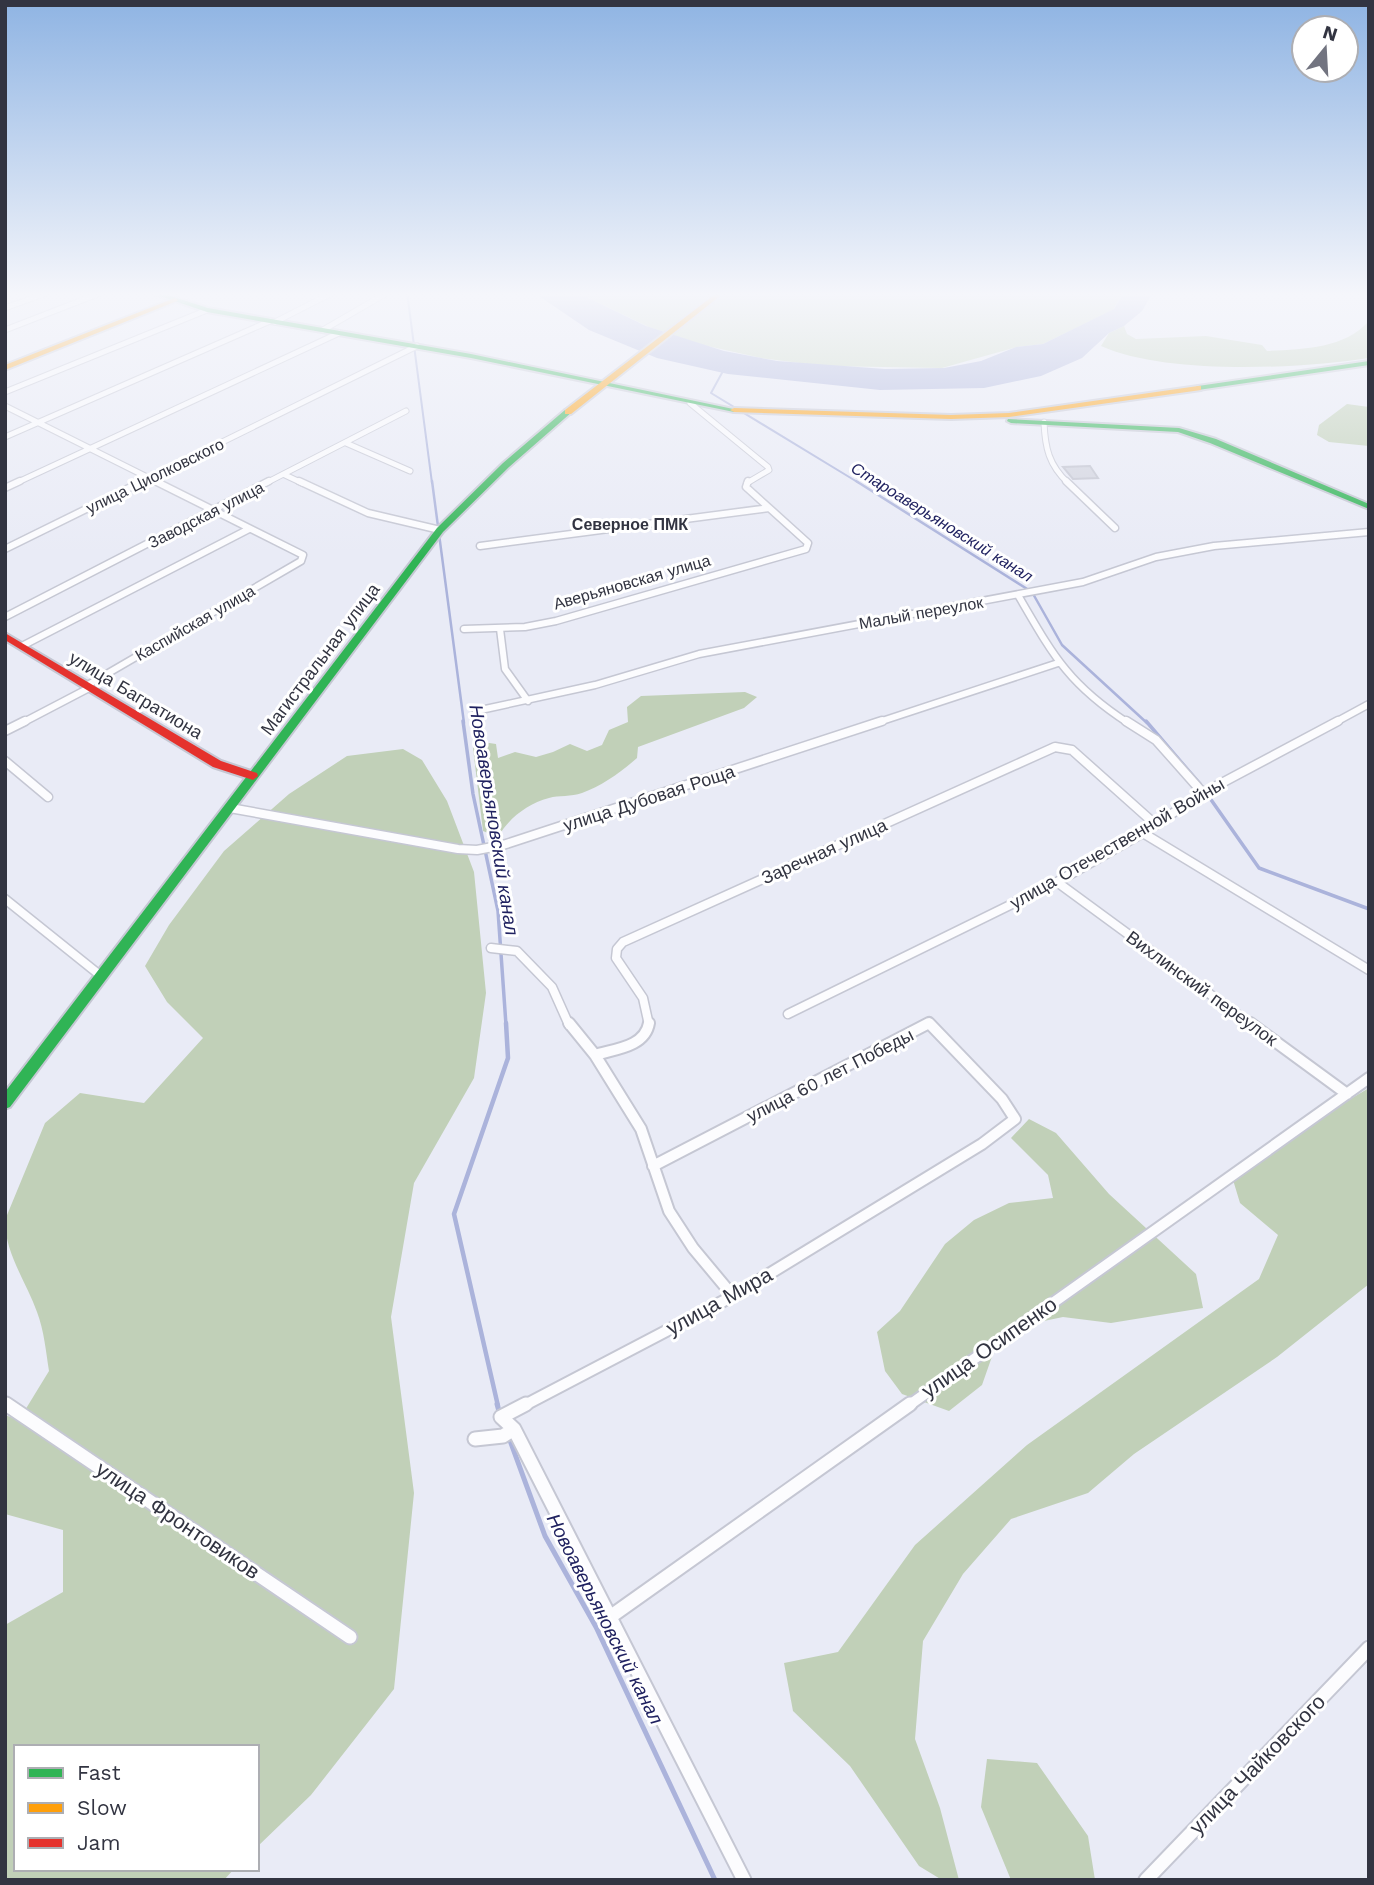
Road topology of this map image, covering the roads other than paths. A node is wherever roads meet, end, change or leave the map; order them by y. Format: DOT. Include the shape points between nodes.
graph roads {
  1 [pos="35,380"];
  2 [pos="136,380"];
  3 [pos="239,380"];
  4 [pos="349,380"];
  5 [pos="586,380"];
  6 [pos="611,380"];
  7 [pos="1253,380"];
  8 [pos="606,384"];
  9 [pos="5,392"];
  10 [pos="690,403"];
  11 [pos="5,405"];
  12 [pos="406,411"];
  13 [pos="951,417"];
  14 [pos="38,422"];
  15 [pos="1044,422"];
  16 [pos="5,437"];
  17 [pos="346,443"];
  18 [pos="92,449"];
  19 [pos="410,471"];
  20 [pos="285,475"];
  21 [pos="150,479"];
  22 [pos="5,488"];
  23 [pos="1369,507"];
  24 [pos="769,508"];
  25 [pos="214,511"];
  26 [pos="249,528"];
  27 [pos="1115,528"];
  28 [pos="440,530"];
  29 [pos="1369,532"];
  30 [pos="480,546"];
  31 [pos="5,549"];
  32 [pos="1018,595"];
  33 [pos="5,617"];
  34 [pos="464,628"];
  35 [pos="500,629"];
  36 [pos="5,636"];
  37 [pos="22,646"];
  38 [pos="1058,663"];
  39 [pos="88,687"];
  40 [pos="528,701"];
  41 [pos="1369,704"];
  42 [pos="476,711"];
  43 [pos="5,731"];
  44 [pos="5,761"];
  45 [pos="253,776"];
  46 [pos="1203,793"];
  47 [pos="48,797"];
  48 [pos="230,808"];
  49 [pos="1156,825"];
  50 [pos="1143,833"];
  51 [pos="1056,882"];
  52 [pos="5,899"];
  53 [pos="491,948"];
  54 [pos="1369,970"];
  55 [pos="101,976"];
  56 [pos="788,1014"];
  57 [pos="595,1055"];
  58 [pos="1369,1078"];
  59 [pos="1347,1094"];
  60 [pos="7,1098"];
  61 [pos="982,1144"];
  62 [pos="653,1166"];
  63 [pos="733,1296"];
  64 [pos="5,1403"];
  65 [pos="514,1429"];
  66 [pos="475,1439"];
  67 [pos="610,1618"];
  68 [pos="350,1637"];
  69 [pos="1369,1648"];
  70 [pos="744,1880"];
  71 [pos="1146,1880"];
  1 -- 9 [label="street"];
  2 -- 14 [label="street"];
  3 -- 18 [label="street"];
  4 -- 21 [label="street, улица Циолковского"];
  5 -- 8 [label="street"];
  6 -- 8 [label="street, Магистральная улица"];
  7 -- 13 [label="street" via="1035,412"];
  8 -- 10 [label="street"];
  8 -- 28 [label="street, Магистральная улица" via="481,488"];
  10 -- 13 [label="street" via="755,413"];
  10 -- 24 [label="street" via="768,467 766,474 745,483"];
  11 -- 14 [label="street"];
  12 -- 17 [label="street, Заводская улица"];
  13 -- 15 [label="street"];
  14 -- 16 [label="street"];
  14 -- 18 [label="street"];
  15 -- 23 [label="street" via="1163,428 1197,435"];
  15 -- 27 [label="street" via="1054,470"];
  17 -- 19 [label="street"];
  17 -- 20 [label="street, Заводская улица"];
  18 -- 21 [label="street"];
  18 -- 22 [label="street"];
  20 -- 25 [label="street, Заводская улица"];
  20 -- 28 [label="street" via="368,513"];
  21 -- 25 [label="street"];
  21 -- 31 [label="street, улица Циолковского"];
  24 -- 30 [label="street"];
  24 -- 35 [label="street, Аверьяновская улица" via="808,543 806,549 556,621"];
  25 -- 26 [label="street"];
  25 -- 33 [label="street, Заводская улица"];
  26 -- 37 [label="street, Заводская улица"];
  26 -- 39 [label="street, Каспийская улица" via="303,558"];
  28 -- 45 [label="street, Магистральная улица"];
  29 -- 32 [label="street, Малый переулок" via="1203,548"];
  32 -- 38 [label="street"];
  32 -- 40 [label="street, Малый переулок" via="699,654"];
  34 -- 35 [label="street, Аверьяновская улица"];
  35 -- 40 [label="street" via="507,678"];
  36 -- 37 [label="street, улица Багратиона"];
  37 -- 39 [label="street, улица Багратиона"];
  38 -- 46 [label="street" via="1096,702 1156,740"];
  38 -- 48 [label="street, улица Дубовая Роща" via="477,850"];
  39 -- 43 [label="street, Каспийская улица"];
  39 -- 45 [label="street, улица Багратиона" via="217,764"];
  40 -- 42 [label="street, Малый переулок"];
  41 -- 46 [label="street, улица Отечественной Войны"];
  44 -- 47 [label="street"];
  45 -- 48 [label="street, Магистральная улица"];
  46 -- 49 [label="street, улица Отечественной Войны"];
  48 -- 55 [label="street, Магистральная улица"];
  49 -- 50 [label="street, улица Отечественной Войны"];
  49 -- 57 [label="street, Заречная улица" via="1072,750 1055,747 623,942 616,958 652,1022 640,1040"];
  50 -- 51 [label="street, улица Отечественной Войны"];
  50 -- 54 [label="street"];
  51 -- 56 [label="street, улица Отечественной Войны"];
  51 -- 59 [label="street, Вихлинский переулок"];
  52 -- 55 [label="street"];
  53 -- 57 [label="street" via="517,951 528,958 552,987 571,1028"];
  55 -- 60 [label="street, Магистральная улица"];
  57 -- 62 [label="street" via="641,1129"];
  58 -- 59 [label="street, улица Осипенко"];
  59 -- 67 [label="street, улица Осипенко"];
  61 -- 62 [label="street, улица 60 лет Победы" via="1015,1119 1002,1099 929,1023"];
  61 -- 63 [label="street, улица Мира"];
  62 -- 63 [label="street" via="669,1211"];
  63 -- 65 [label="street, улица Мира" via="501,1417"];
  64 -- 68 [label="street, улица Фронтовиков"];
  65 -- 66 [label="street" via="503,1436"];
  65 -- 67 [label="street"];
  67 -- 70 [label="street"];
  69 -- 71 [label="street, улица Чайковского"];
}
